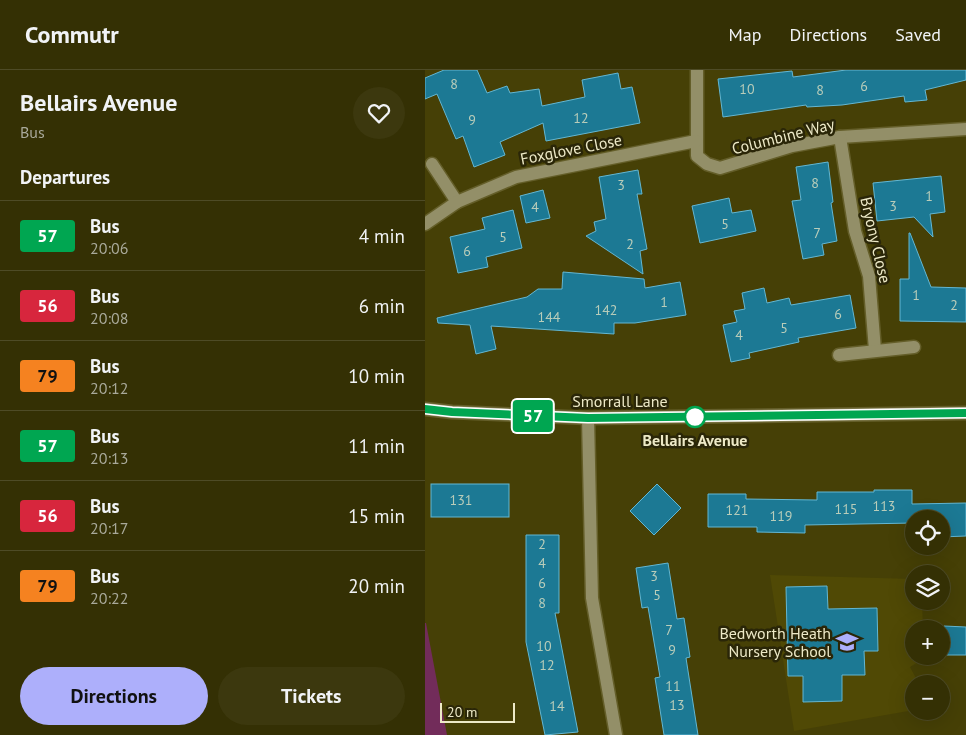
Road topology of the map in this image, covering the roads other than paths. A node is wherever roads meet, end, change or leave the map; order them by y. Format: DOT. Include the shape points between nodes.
graph roads {
  1 [pos="697,70"];
  2 [pos="966,129"];
  3 [pos="839,137"];
  4 [pos="696,141"];
  5 [pos="432,164"];
  6 [pos="457,202"];
  7 [pos="425,224"];
  8 [pos="914,347"];
  9 [pos="875,350"];
  10 [pos="839,355"];
  11 [pos="425,409"];
  12 [pos="966,413"];
  13 [pos="588,418"];
  14 [pos="616,735"];
  1 -- 4 [label="street, Columbine Way"];
  2 -- 3 [label="street, Columbine Way"];
  3 -- 4 [label="street, Columbine Way" via="792,146 721,168 707,164 697,156"];
  3 -- 9 [label="street, Bryony Close" via="855,231 869,276"];
  4 -- 6 [label="street, Foxglove Close" via="516,177"];
  5 -- 6 [label="street"];
  6 -- 7 [label="street, Foxglove Close"];
  8 -- 9 [label="street"];
  9 -- 10 [label="street"];
  11 -- 13 [label="street, Smorrall Lane"];
  12 -- 13 [label="street, Smorrall Lane"];
  13 -- 14 [label="street" via="592,598"];
}
